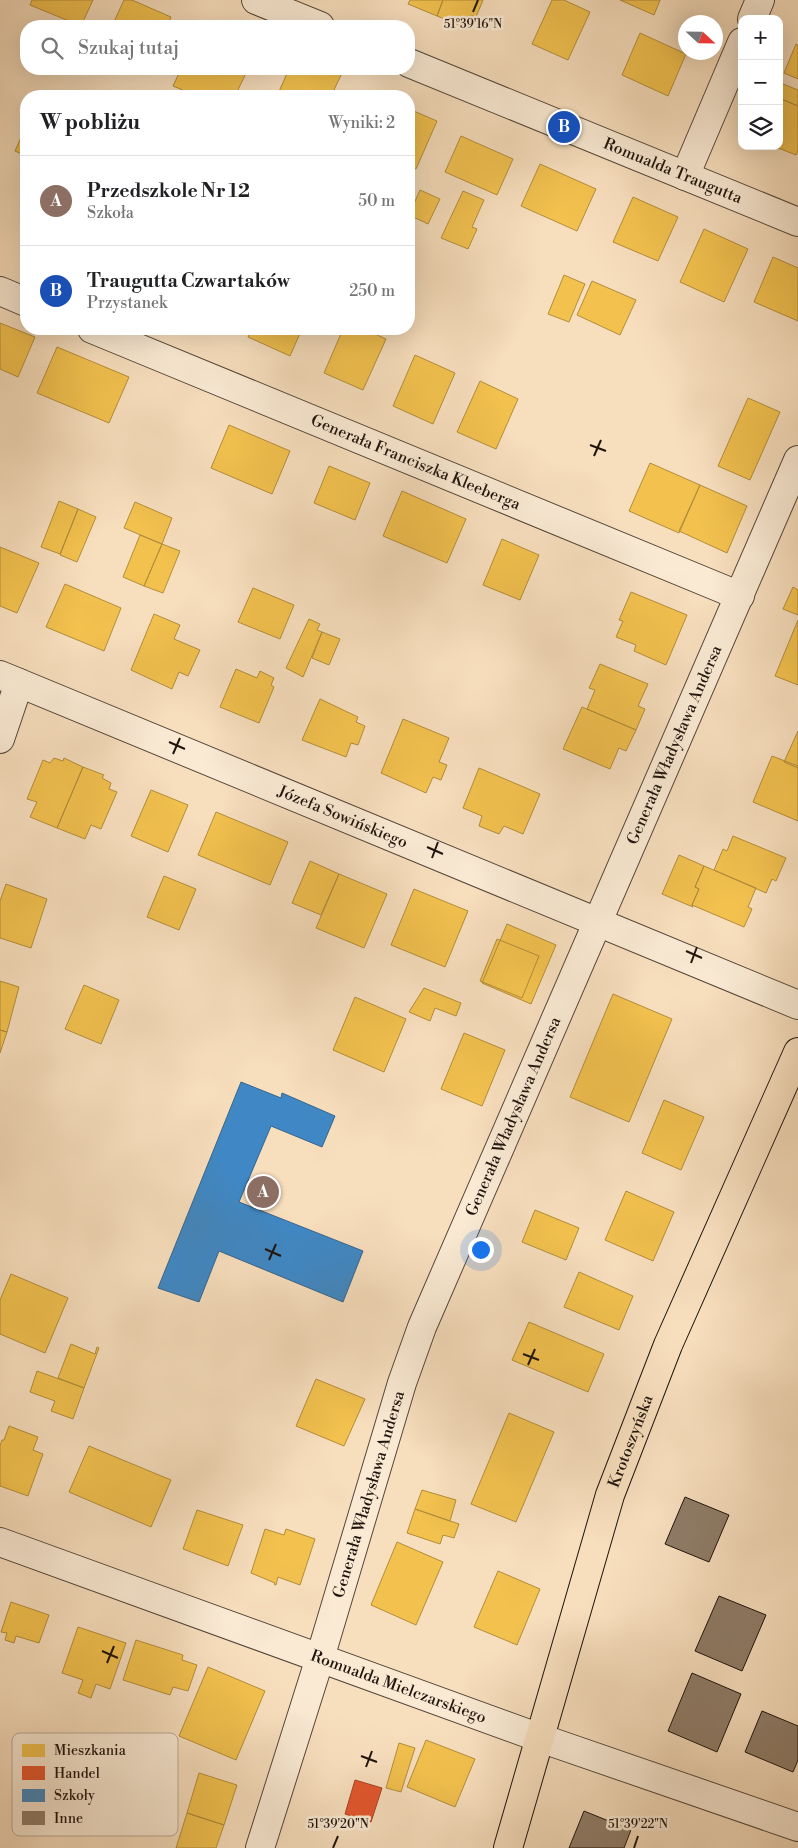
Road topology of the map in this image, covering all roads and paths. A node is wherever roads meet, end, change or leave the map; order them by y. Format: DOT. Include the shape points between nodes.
graph roads {
  1 [pos="256,0"];
  2 [pos="760,0"];
  3 [pos="754,15"];
  4 [pos="305,20"];
  5 [pos="738,51"];
  6 [pos="415,65"];
  7 [pos="685,176"];
  8 [pos="798,222"];
  9 [pos="0,291"];
  10 [pos="20,299"];
  11 [pos="107,335"];
  12 [pos="798,460"];
  13 [pos="740,596"];
  14 [pos="9,679"];
  15 [pos="0,739"];
  16 [pos="598,921"];
  17 [pos="798,1005"];
  18 [pos="798,1052"];
  19 [pos="0,1542"];
  20 [pos="320,1658"];
  21 [pos="540,1738"];
  22 [pos="798,1827"];
  23 [pos="260,1848"];
  24 [pos="508,1848"];
  1 -- 4 [label="street"];
  2 -- 3 [label="street"];
  5 -- 7 [label="street"];
  6 -- 7 [label="street, Romualda Traugutta"];
  7 -- 8 [label="street, Romualda Traugutta"];
  9 -- 10 [label="street"];
  11 -- 13 [label="street, Generała Franciszka Kleeberga"];
  12 -- 13 [label="street, Generała Władysława Andersa"];
  13 -- 16 [label="street, Generała Władysława Andersa"];
  14 -- 15 [label="street"];
  14 -- 16 [label="street, Józefa Sowińskiego"];
  16 -- 17 [label="street, Józefa Sowińskiego"];
  16 -- 20 [label="street, Generała Władysława Andersa" via="422,1327 402,1383"];
  18 -- 21 [label="main road, Krotoszyńska" via="668,1346 610,1495"];
  19 -- 20 [label="street, Romualda Mielczarskiego"];
  20 -- 21 [label="street, Romualda Mielczarskiego"];
  20 -- 23 [label="street, Generała Władysława Andersa"];
  21 -- 22 [label="street, Romualda Mielczarskiego"];
  21 -- 24 [label="main road, Krotoszyńska"];
}
